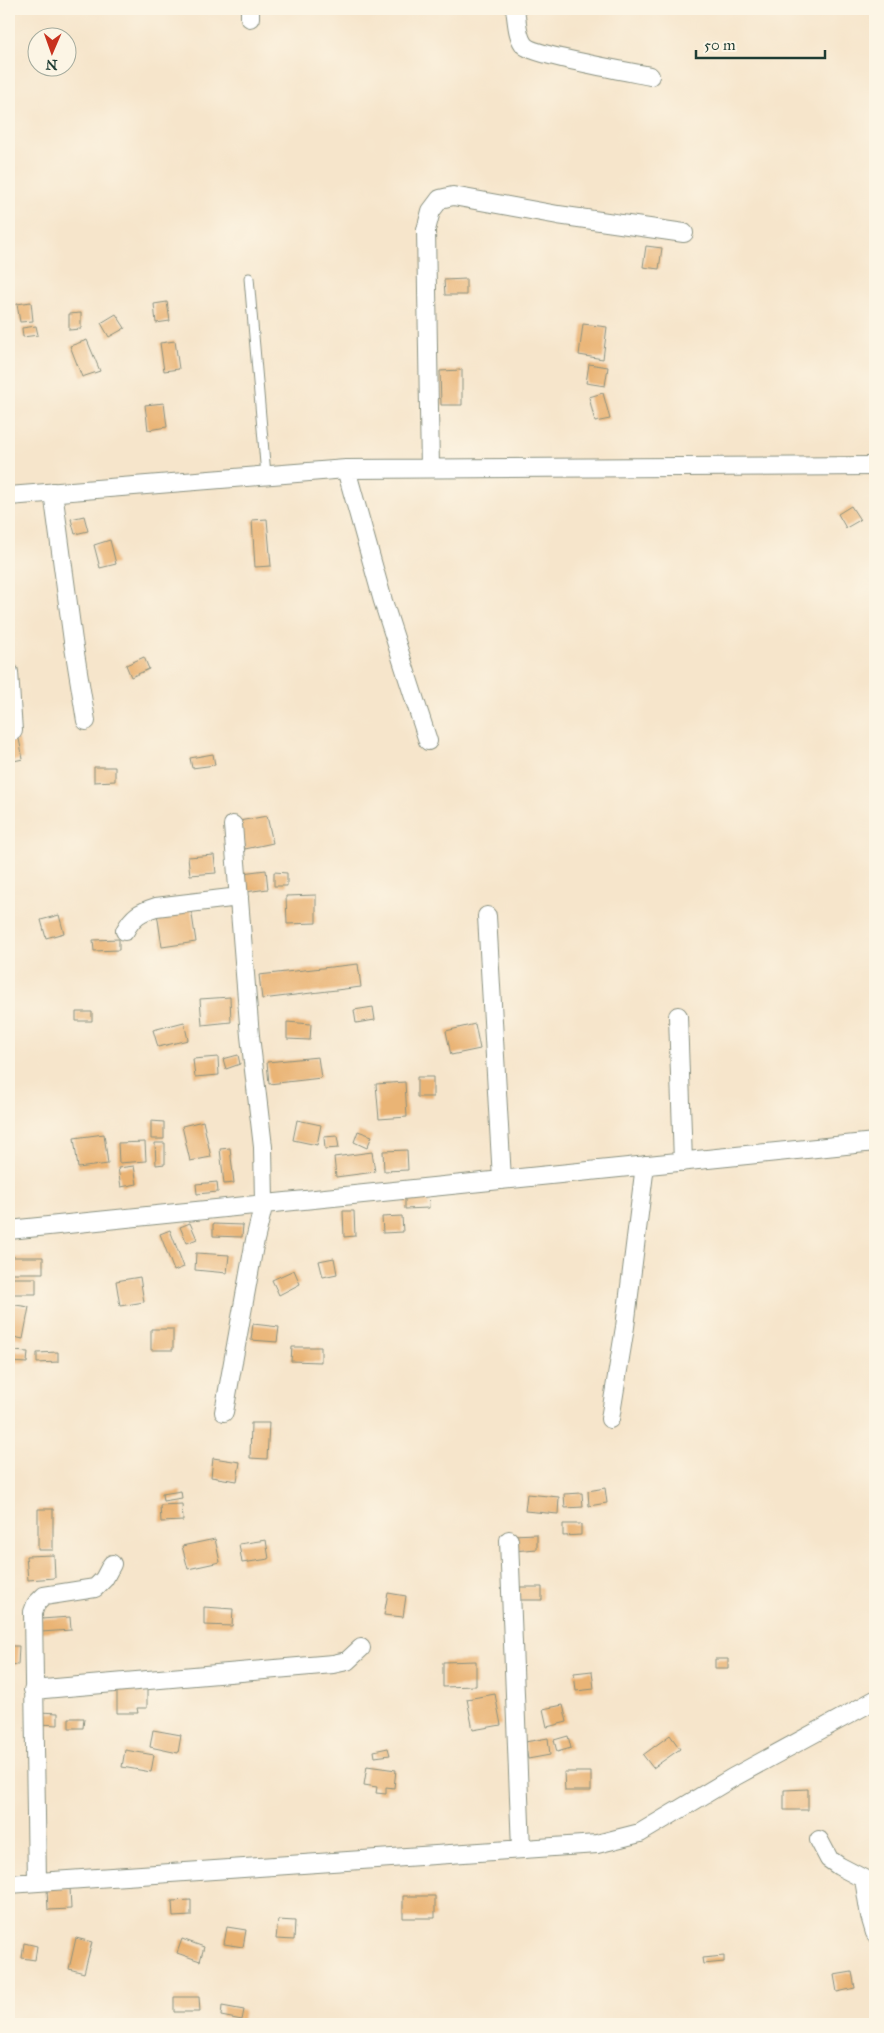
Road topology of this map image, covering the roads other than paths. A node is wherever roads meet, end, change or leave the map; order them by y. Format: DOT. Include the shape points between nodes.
graph roads {
  1 [pos="515,9"];
  2 [pos="650,76"];
  3 [pos="684,234"];
  4 [pos="249,278"];
  5 [pos="875,466"];
  6 [pos="430,468"];
  7 [pos="346,470"];
  8 [pos="266,475"];
  9 [pos="53,492"];
  10 [pos="9,496"];
  11 [pos="9,672"];
  12 [pos="86,721"];
  13 [pos="14,731"];
  14 [pos="428,741"];
  15 [pos="234,825"];
  16 [pos="239,897"];
  17 [pos="487,916"];
  18 [pos="125,930"];
  19 [pos="678,1016"];
  20 [pos="875,1142"];
  21 [pos="683,1162"];
  22 [pos="645,1165"];
  23 [pos="502,1179"];
  24 [pos="264,1204"];
  25 [pos="9,1230"];
  26 [pos="224,1412"];
  27 [pos="610,1419"];
  28 [pos="509,1540"];
  29 [pos="112,1564"];
  30 [pos="361,1648"];
  31 [pos="33,1690"];
  32 [pos="875,1700"];
  33 [pos="819,1840"];
  34 [pos="521,1849"];
  35 [pos="37,1882"];
  36 [pos="9,1884"];
  37 [pos="875,1932"];
  1 -- 2 [label="street" via="522,42 527,48"];
  3 -- 6 [label="street" via="453,196 440,199 431,211 426,230"];
  4 -- 8 [label="lane"];
  5 -- 6 [label="street"];
  6 -- 7 [label="street"];
  7 -- 8 [label="street"];
  7 -- 14 [label="street" via="383,601"];
  8 -- 9 [label="street"];
  9 -- 10 [label="street"];
  9 -- 12 [label="street"];
  11 -- 13 [label="street"];
  15 -- 16 [label="street"];
  16 -- 18 [label="street" via="144,910 131,919"];
  16 -- 24 [label="street" via="263,1147"];
  17 -- 23 [label="street"];
  19 -- 21 [label="street"];
  20 -- 21 [label="street"];
  21 -- 22 [label="street"];
  22 -- 23 [label="street"];
  22 -- 27 [label="street"];
  23 -- 24 [label="street"];
  24 -- 25 [label="street"];
  24 -- 26 [label="street"];
  28 -- 34 [label="street"];
  29 -- 31 [label="street" via="95,1588 44,1596 36,1604 32,1622"];
  30 -- 31 [label="street" via="347,1661 333,1664"];
  31 -- 35 [label="street"];
  32 -- 34 [label="street" via="732,1778 640,1833 597,1844"];
  33 -- 37 [label="street" via="829,1859 864,1879"];
  34 -- 35 [label="street"];
  35 -- 36 [label="street"];
}
